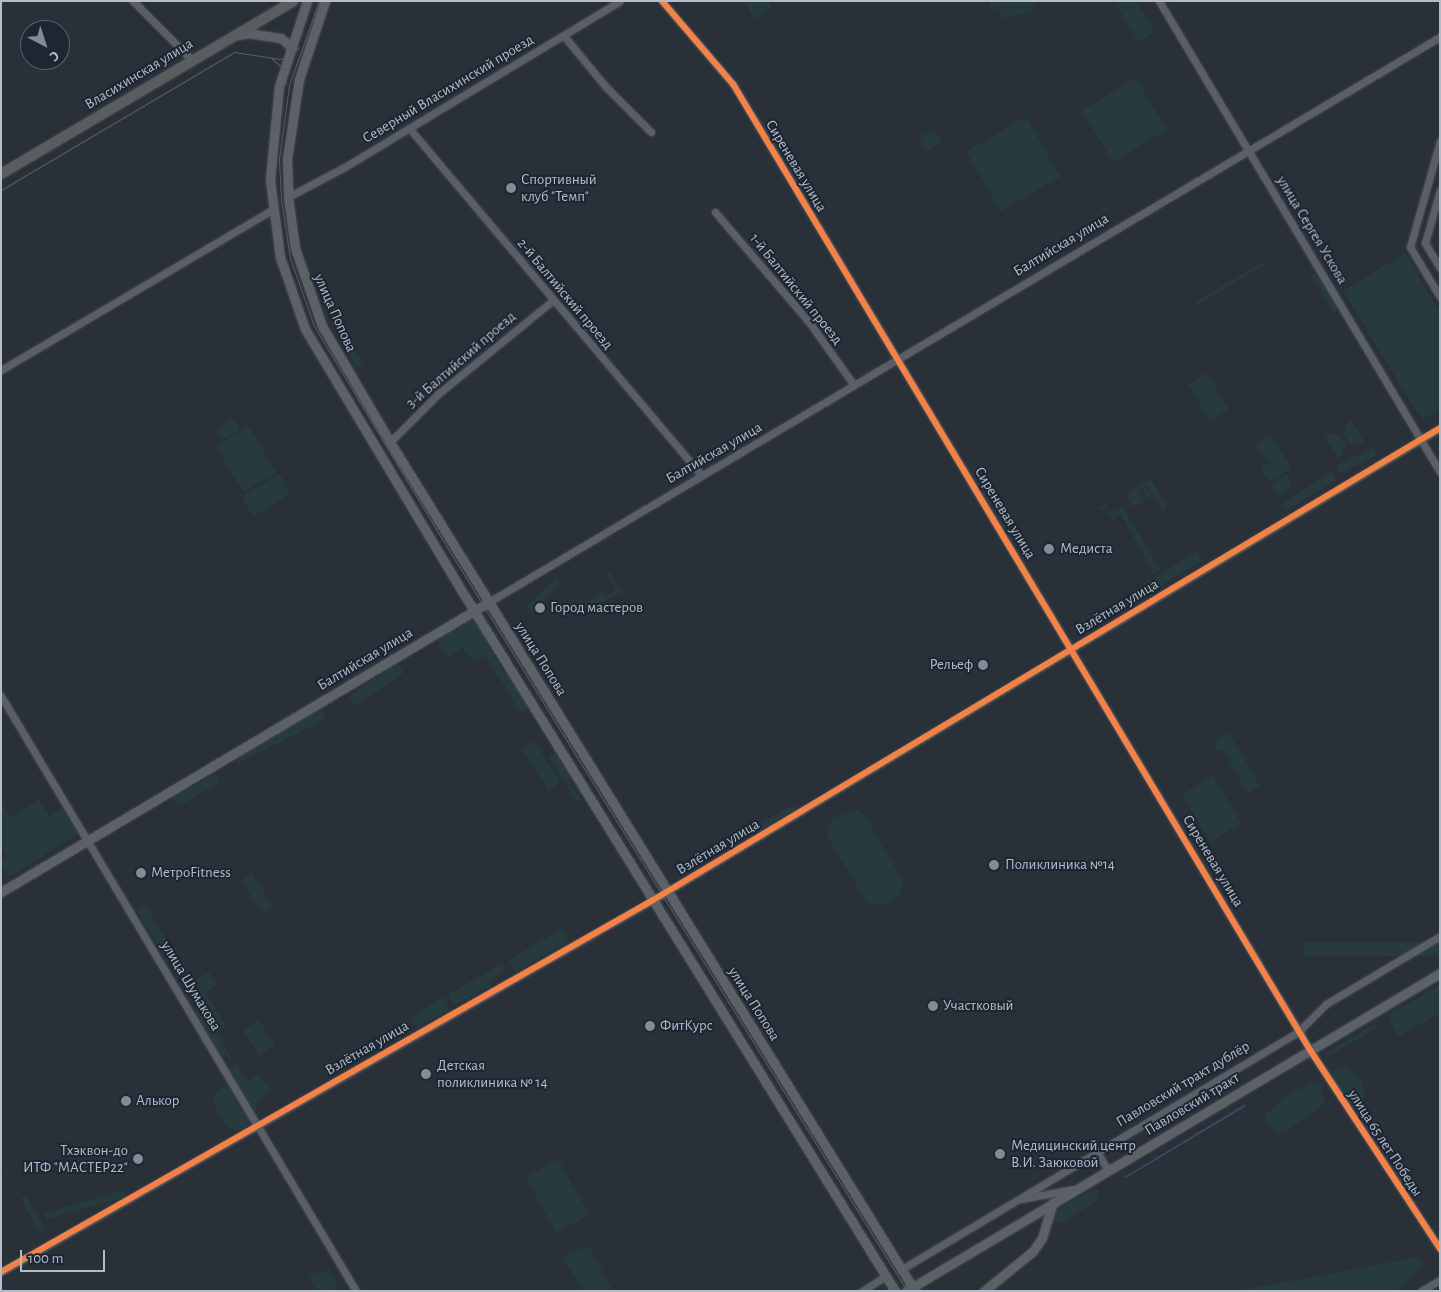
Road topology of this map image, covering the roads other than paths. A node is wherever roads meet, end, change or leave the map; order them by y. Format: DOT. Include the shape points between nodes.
graph roads {
  1 [pos="133,1"];
  2 [pos="307,1"];
  3 [pos="327,1"];
  4 [pos="620,1"];
  5 [pos="662,1"];
  6 [pos="1159,1"];
  7 [pos="289,2"];
  8 [pos="564,36"];
  9 [pos="228,37"];
  10 [pos="1440,37"];
  11 [pos="290,46"];
  12 [pos="192,60"];
  13 [pos="409,128"];
  14 [pos="651,132"];
  15 [pos="1440,141"];
  16 [pos="1248,150"];
  17 [pos="1,174"];
  18 [pos="1440,190"];
  19 [pos="288,197"];
  20 [pos="272,210"];
  21 [pos="714,212"];
  22 [pos="1440,268"];
  23 [pos="1440,297"];
  24 [pos="552,301"];
  25 [pos="898,359"];
  26 [pos="1,370"];
  27 [pos="854,385"];
  28 [pos="1440,428"];
  29 [pos="1420,440"];
  30 [pos="390,442"];
  31 [pos="1440,472"];
  32 [pos="701,475"];
  33 [pos="463,560"];
  34 [pos="449,570"];
  35 [pos="489,602"];
  36 [pos="474,611"];
  37 [pos="1072,649"];
  38 [pos="1,696"];
  39 [pos="87,841"];
  40 [pos="1,892"];
  41 [pos="668,892"];
  42 [pos="653,900"];
  43 [pos="1440,936"];
  44 [pos="1440,973"];
  45 [pos="1299,1031"];
  46 [pos="1310,1050"];
  47 [pos="809,1119"];
  48 [pos="257,1125"];
  49 [pos="795,1129"];
  50 [pos="1097,1152"];
  51 [pos="1108,1170"];
  52 [pos="1078,1188"];
  53 [pos="1016,1200"];
  54 [pos="1053,1203"];
  55 [pos="1440,1249"];
  56 [pos="902,1269"];
  57 [pos="1,1272"];
  58 [pos="886,1276"];
  59 [pos="1440,1280"];
  60 [pos="911,1289"];
  61 [pos="356,1291"];
  62 [pos="862,1291"];
  63 [pos="895,1291"];
  64 [pos="984,1291"];
  65 [pos="1421,1291"];
  1 -- 12 [label="street"];
  2 -- 11 [label="main road, улица Попова"];
  3 -- 19 [label="main road, улица Попова" via="294,104 286,159"];
  4 -- 8 [label="street, Северный Власихинский проезд"];
  5 -- 25 [label="street, Сиреневая улица" via="734,84"];
  6 -- 16 [label="street, улица Сергея Ускова"];
  7 -- 9 [label="highway, Власихинская улица"];
  8 -- 13 [label="street, Северный Власихинский проезд"];
  8 -- 14 [label="street" via="605,86"];
  9 -- 11 [label="main road" via="262,34 281,38"];
  9 -- 12 [label="highway, Власихинская улица"];
  10 -- 16 [label="street, Балтийская улица"];
  11 -- 20 [label="main road, улица Попова" via="274,119 270,180"];
  12 -- 17 [label="highway, Власихинская улица"];
  13 -- 19 [label="street, Северный Власихинский проезд"];
  13 -- 24 [label="street, 2-й Балтийский проезд"];
  15 -- 23 [label="street" via="1410,247"];
  16 -- 25 [label="street, Балтийская улица"];
  16 -- 29 [label="street, улица Сергея Ускова"];
  18 -- 22 [label="street" via="1425,243"];
  19 -- 30 [label="main road, улица Попова" via="297,253 312,303 331,345"];
  20 -- 26 [label="street"];
  20 -- 34 [label="main road, улица Попова" via="287,283 312,345"];
  21 -- 27 [label="street, 1-й Балтийский проезд" via="809,322"];
  24 -- 30 [label="street, 3-й Балтийский проезд" via="438,394"];
  24 -- 32 [label="street, 2-й Балтийский проезд"];
  25 -- 27 [label="street, Балтийская улица"];
  25 -- 37 [label="street, Сиреневая улица"];
  27 -- 32 [label="street, Балтийская улица"];
  28 -- 29 [label="street, Взлётная улица"];
  29 -- 31 [label="street, улица Сергея Ускова"];
  29 -- 37 [label="street, Взлётная улица"];
  30 -- 33 [label="main road, улица Попова"];
  32 -- 35 [label="street, Балтийская улица"];
  33 -- 34 [label="main road"];
  33 -- 35 [label="main road, улица Попова"];
  34 -- 36 [label="main road, улица Попова"];
  35 -- 36 [label="main road, Балтийская улица"];
  35 -- 41 [label="main road, улица Попова"];
  36 -- 39 [label="main road, Балтийская улица"];
  36 -- 42 [label="main road, улица Попова"];
  37 -- 41 [label="street, Взлётная улица"];
  37 -- 45 [label="street, Сиреневая улица"];
  38 -- 39 [label="street, улица Шумакова"];
  39 -- 40 [label="main road, Балтийская улица"];
  39 -- 48 [label="street, улица Шумакова"];
  41 -- 42 [label="street, Взлётная улица"];
  41 -- 47 [label="main road, улица Попова"];
  42 -- 48 [label="street, Взлётная улица"];
  42 -- 49 [label="main road, улица Попова"];
  43 -- 45 [label="street, Павловский тракт дублёр" via="1326,1004"];
  44 -- 46 [label="main road, Павловский тракт"];
  45 -- 46 [label="street, Сиреневая улица"];
  45 -- 50 [label="street, Павловский тракт дублёр"];
  46 -- 51 [label="main road, Павловский тракт"];
  46 -- 55 [label="street, улица 65 лет Победы"];
  47 -- 49 [label="main road"];
  47 -- 56 [label="main road, улица Попова"];
  48 -- 57 [label="street, Взлётная улица"];
  48 -- 61 [label="street, улица Шумакова"];
  49 -- 58 [label="main road, улица Попова"];
  50 -- 51 [label="street"];
  50 -- 53 [label="street, Павловский тракт дублёр"];
  51 -- 52 [label="main road, Павловский тракт"];
  52 -- 53 [label="street"];
  52 -- 54 [label="main road, Павловский тракт"];
  53 -- 56 [label="street, Павловский тракт дублёр"];
  54 -- 60 [label="main road, Павловский тракт"];
  54 -- 64 [label="main road" via="1042,1238 1033,1251"];
  56 -- 60 [label="main road, улица Попова"];
  58 -- 62 [label="street"];
  58 -- 63 [label="main road, улица Попова"];
  59 -- 65 [label="street"];
}
